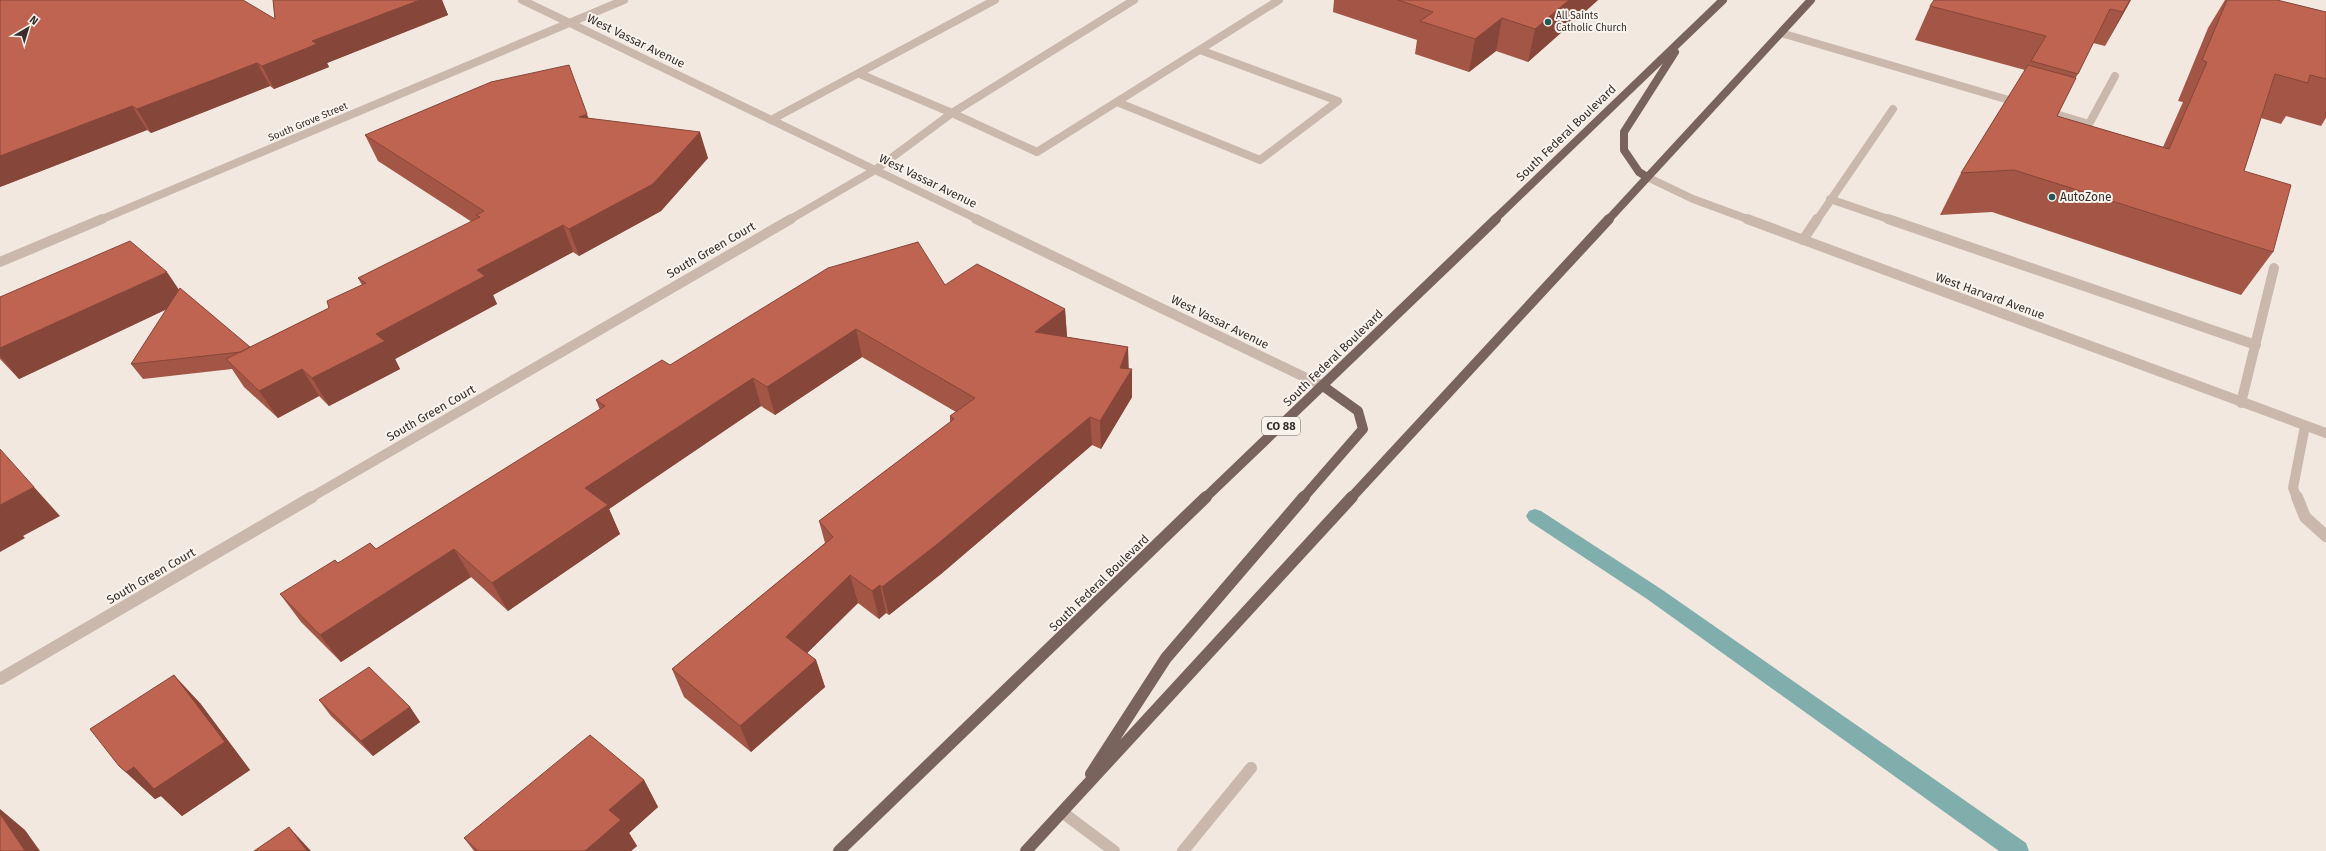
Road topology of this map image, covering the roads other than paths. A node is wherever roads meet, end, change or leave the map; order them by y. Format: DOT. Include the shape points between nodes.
graph roads {
  1 [pos="522,0"];
  2 [pos="624,0"];
  3 [pos="995,0"];
  4 [pos="1134,0"];
  5 [pos="1279,0"];
  6 [pos="1723,0"];
  7 [pos="1811,0"];
  8 [pos="570,23"];
  9 [pos="1781,33"];
  10 [pos="1683,38"];
  11 [pos="1200,50"];
  12 [pos="860,74"];
  13 [pos="2115,76"];
  14 [pos="1117,102"];
  15 [pos="1893,109"];
  16 [pos="952,113"];
  17 [pos="771,120"];
  18 [pos="875,170"];
  19 [pos="1647,177"];
  20 [pos="1830,199"];
  21 [pos="1803,240"];
  22 [pos="0,262"];
  23 [pos="2274,268"];
  24 [pos="2256,344"];
  25 [pos="1323,386"];
  26 [pos="2241,403"];
  27 [pos="2306,426"];
  28 [pos="2326,433"];
  29 [pos="2326,536"];
  30 [pos="0,679"];
  31 [pos="1251,768"];
  32 [pos="1075,798"];
  33 [pos="1062,812"];
  34 [pos="839,851"];
  35 [pos="1026,851"];
  36 [pos="1114,851"];
  37 [pos="1183,851"];
  1 -- 8 [label="street, West Vassar Avenue"];
  2 -- 8 [label="street, South Grove Street"];
  3 -- 12 [label="street"];
  4 -- 16 [label="street, South Green Court"];
  5 -- 11 [label="street"];
  6 -- 10 [label="main road, South Federal Boulevard / CO 88"];
  7 -- 9 [label="main road"];
  8 -- 17 [label="street, West Vassar Avenue"];
  8 -- 22 [label="street, South Grove Street"];
  9 -- 13 [label="street" via="2089,124"];
  9 -- 19 [label="main road"];
  10 -- 19 [label="main road" via="1624,132 1624,150 1639,172"];
  10 -- 25 [label="main road, South Federal Boulevard / CO 88"];
  11 -- 14 [label="street"];
  11 -- 14 [label="street" via="1338,101 1260,160"];
  12 -- 16 [label="street"];
  12 -- 17 [label="street"];
  14 -- 16 [label="street" via="1037,152"];
  15 -- 20 [label="street"];
  16 -- 18 [label="street, South Green Court"];
  17 -- 18 [label="street, West Vassar Avenue"];
  18 -- 25 [label="street, West Vassar Avenue"];
  18 -- 30 [label="street, South Green Court"];
  19 -- 21 [label="street, West Harvard Avenue" via="1693,199"];
  19 -- 32 [label="main road"];
  20 -- 21 [label="street"];
  20 -- 24 [label="street"];
  21 -- 26 [label="street, West Harvard Avenue"];
  23 -- 24 [label="street"];
  24 -- 26 [label="street"];
  25 -- 32 [label="main road" via="1358,411 1363,429 1166,658"];
  25 -- 34 [label="main road, South Federal Boulevard / CO 88"];
  26 -- 27 [label="street, West Harvard Avenue"];
  27 -- 28 [label="street, West Harvard Avenue"];
  27 -- 29 [label="street" via="2293,488 2305,518"];
  31 -- 37 [label="street"];
  32 -- 33 [label="main road"];
  33 -- 35 [label="main road"];
  33 -- 36 [label="street"];
}
